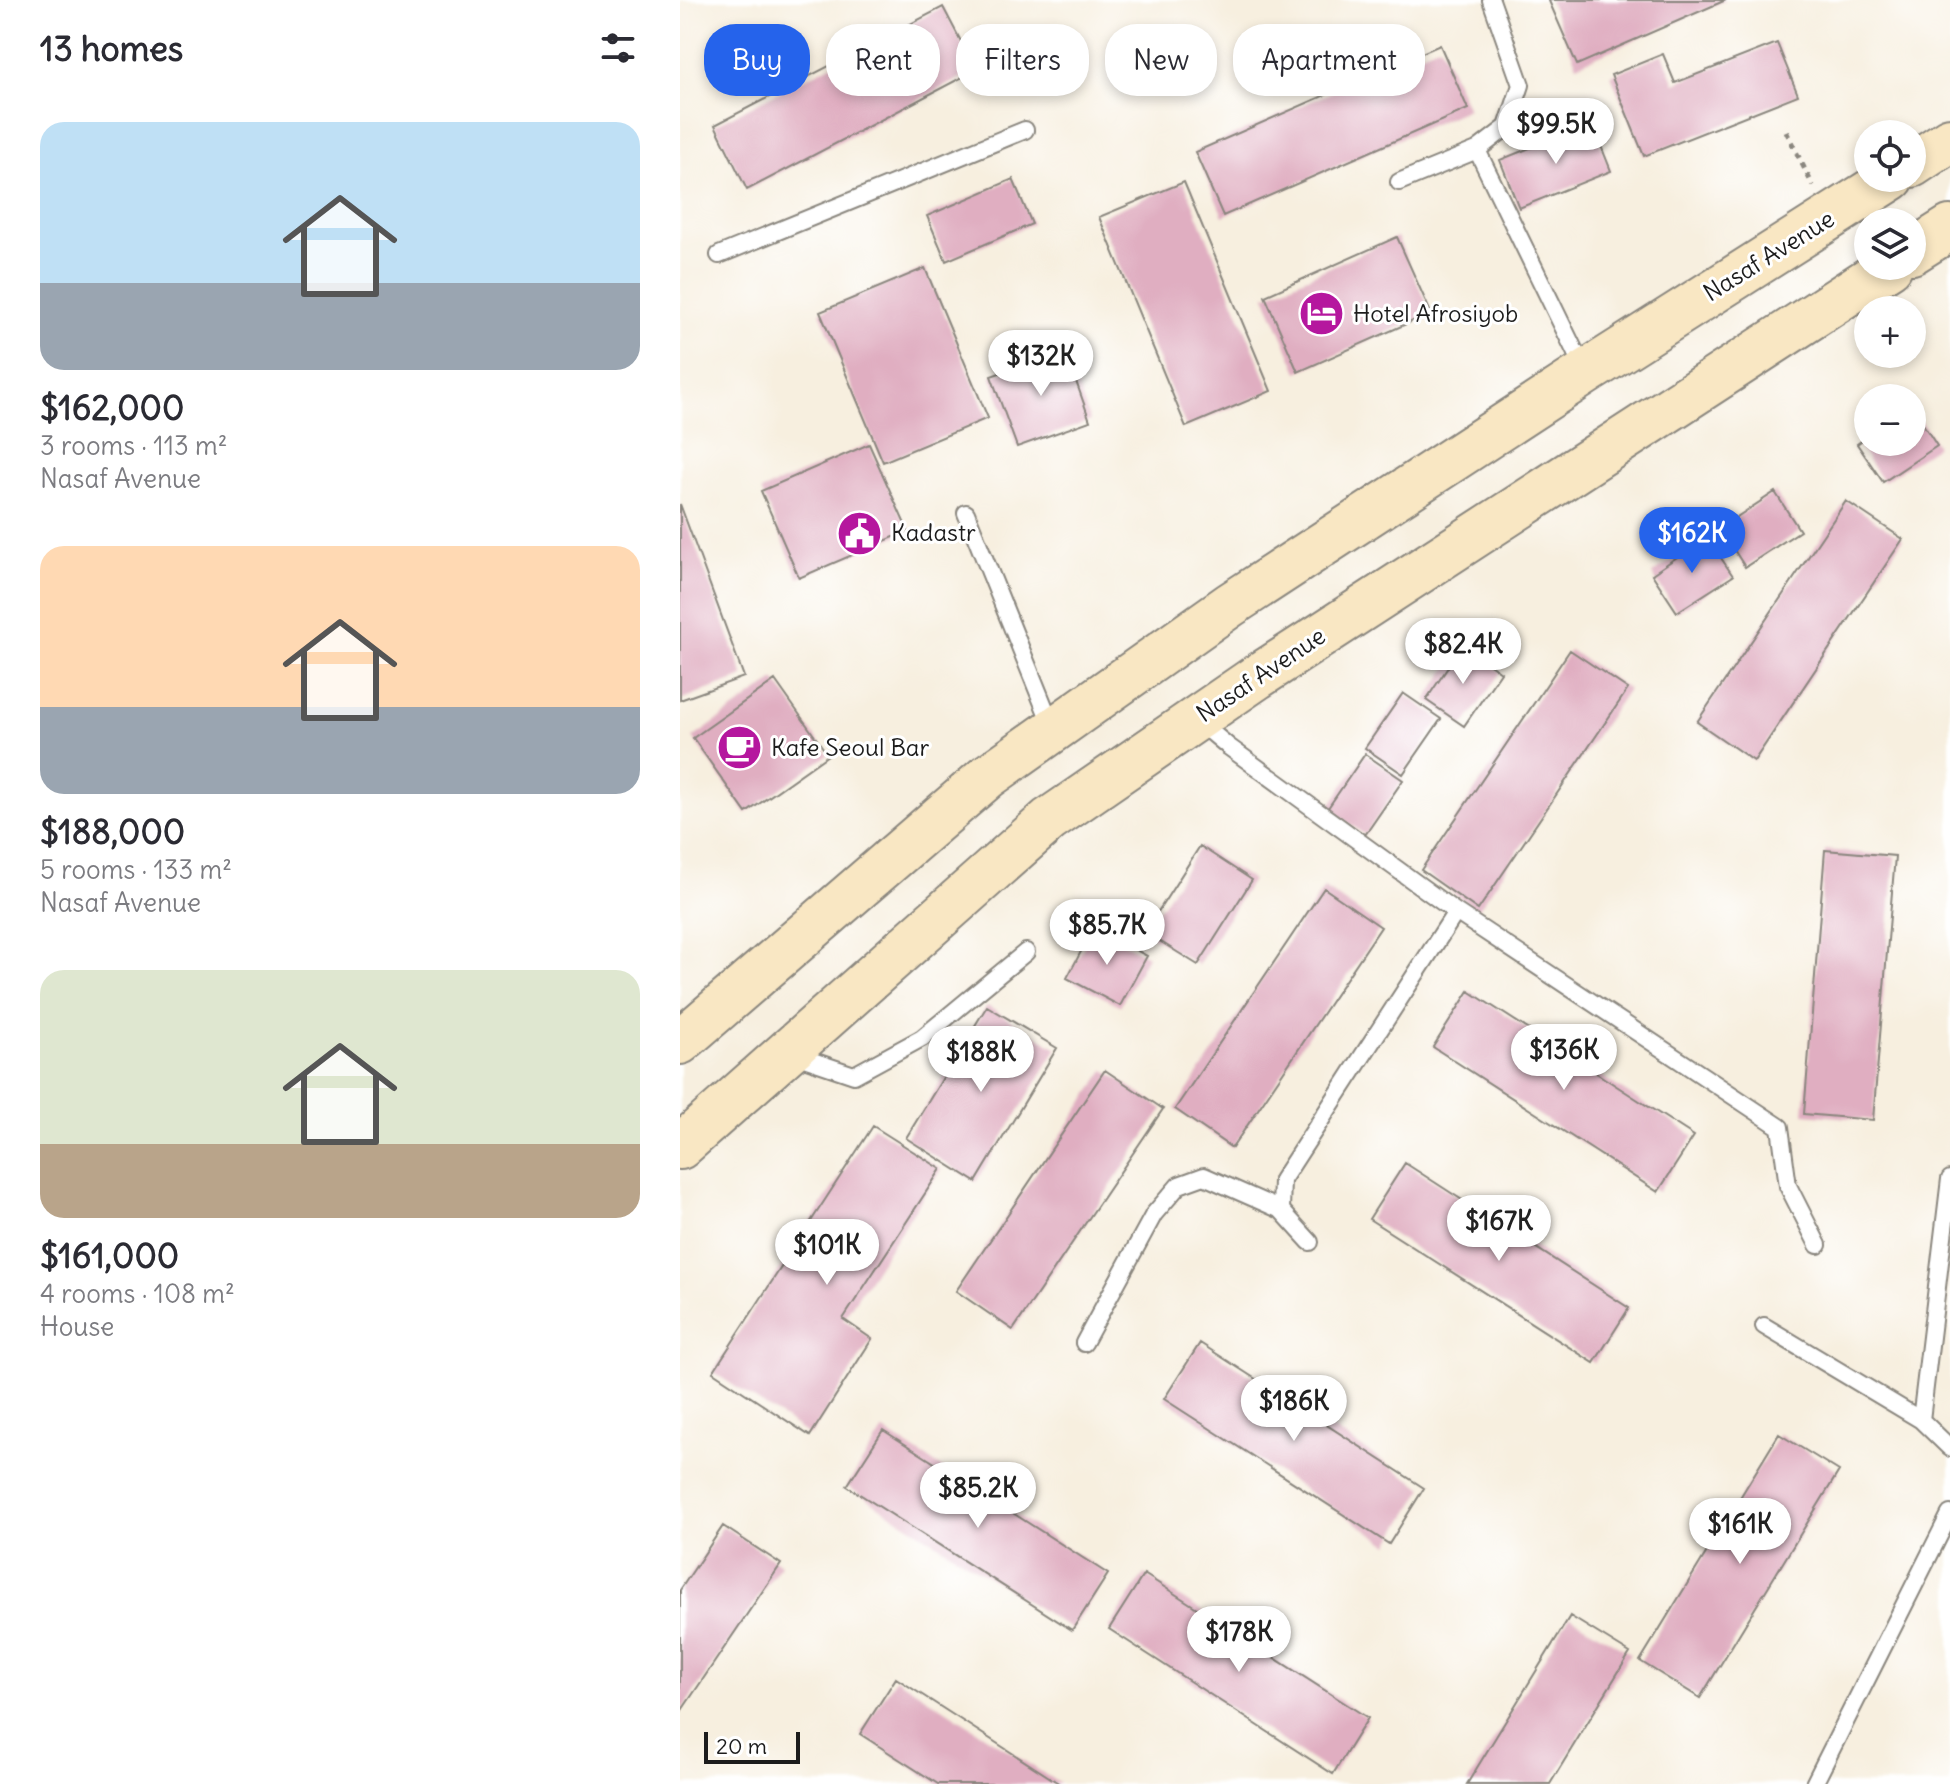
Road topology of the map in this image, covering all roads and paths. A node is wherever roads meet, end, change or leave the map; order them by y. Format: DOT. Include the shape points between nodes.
graph roads {
  1 [pos="1491,0"];
  2 [pos="1025,130"];
  3 [pos="1786,131"];
  4 [pos="1950,140"];
  5 [pos="1477,150"];
  6 [pos="1926,156"];
  7 [pos="1399,182"];
  8 [pos="1814,187"];
  9 [pos="1870,192"];
  10 [pos="1950,228"];
  11 [pos="1926,243"];
  12 [pos="719,255"];
  13 [pos="1868,280"];
  14 [pos="1585,373"];
  15 [pos="966,513"];
  16 [pos="1196,719"];
  17 [pos="1053,730"];
  18 [pos="1456,912"];
  19 [pos="1026,952"];
  20 [pos="680,1042"];
  21 [pos="787,1052"];
  22 [pos="680,1147"];
  23 [pos="1950,1179"];
  24 [pos="1281,1210"];
  25 [pos="1310,1242"];
  26 [pos="1818,1245"];
  27 [pos="1764,1326"];
  28 [pos="1084,1343"];
  29 [pos="1921,1420"];
  30 [pos="1950,1448"];
  31 [pos="1950,1514"];
  32 [pos="1814,1784"];
  1 -- 5 [label="lane" via="1521,85 1507,127"];
  2 -- 12 [label="lane"];
  3 -- 8 [label="path"];
  4 -- 6 [label="main road"];
  5 -- 7 [label="lane"];
  5 -- 14 [label="lane"];
  9 -- 14 [label="main road, Nasaf Avenue"];
  10 -- 11 [label="main road"];
  13 -- 16 [label="main road, Nasaf Avenue"];
  14 -- 17 [label="main road, Nasaf Avenue" via="1230,605"];
  15 -- 17 [label="lane"];
  16 -- 18 [label="lane"];
  16 -- 21 [label="main road, Nasaf Avenue" via="1049,820"];
  17 -- 20 [label="main road, Nasaf Avenue" via="987,777"];
  18 -- 24 [label="lane" via="1282,1180"];
  18 -- 26 [label="lane" via="1780,1127 1788,1186"];
  19 -- 21 [label="lane" via="922,1038 854,1075"];
  21 -- 22 [label="main road, Nasaf Avenue"];
  23 -- 29 [label="lane"];
  24 -- 25 [label="lane"];
  24 -- 28 [label="lane" via="1204,1176 1179,1185 1154,1214"];
  27 -- 29 [label="lane"];
  29 -- 30 [label="lane"];
  31 -- 32 [label="lane"];
}
